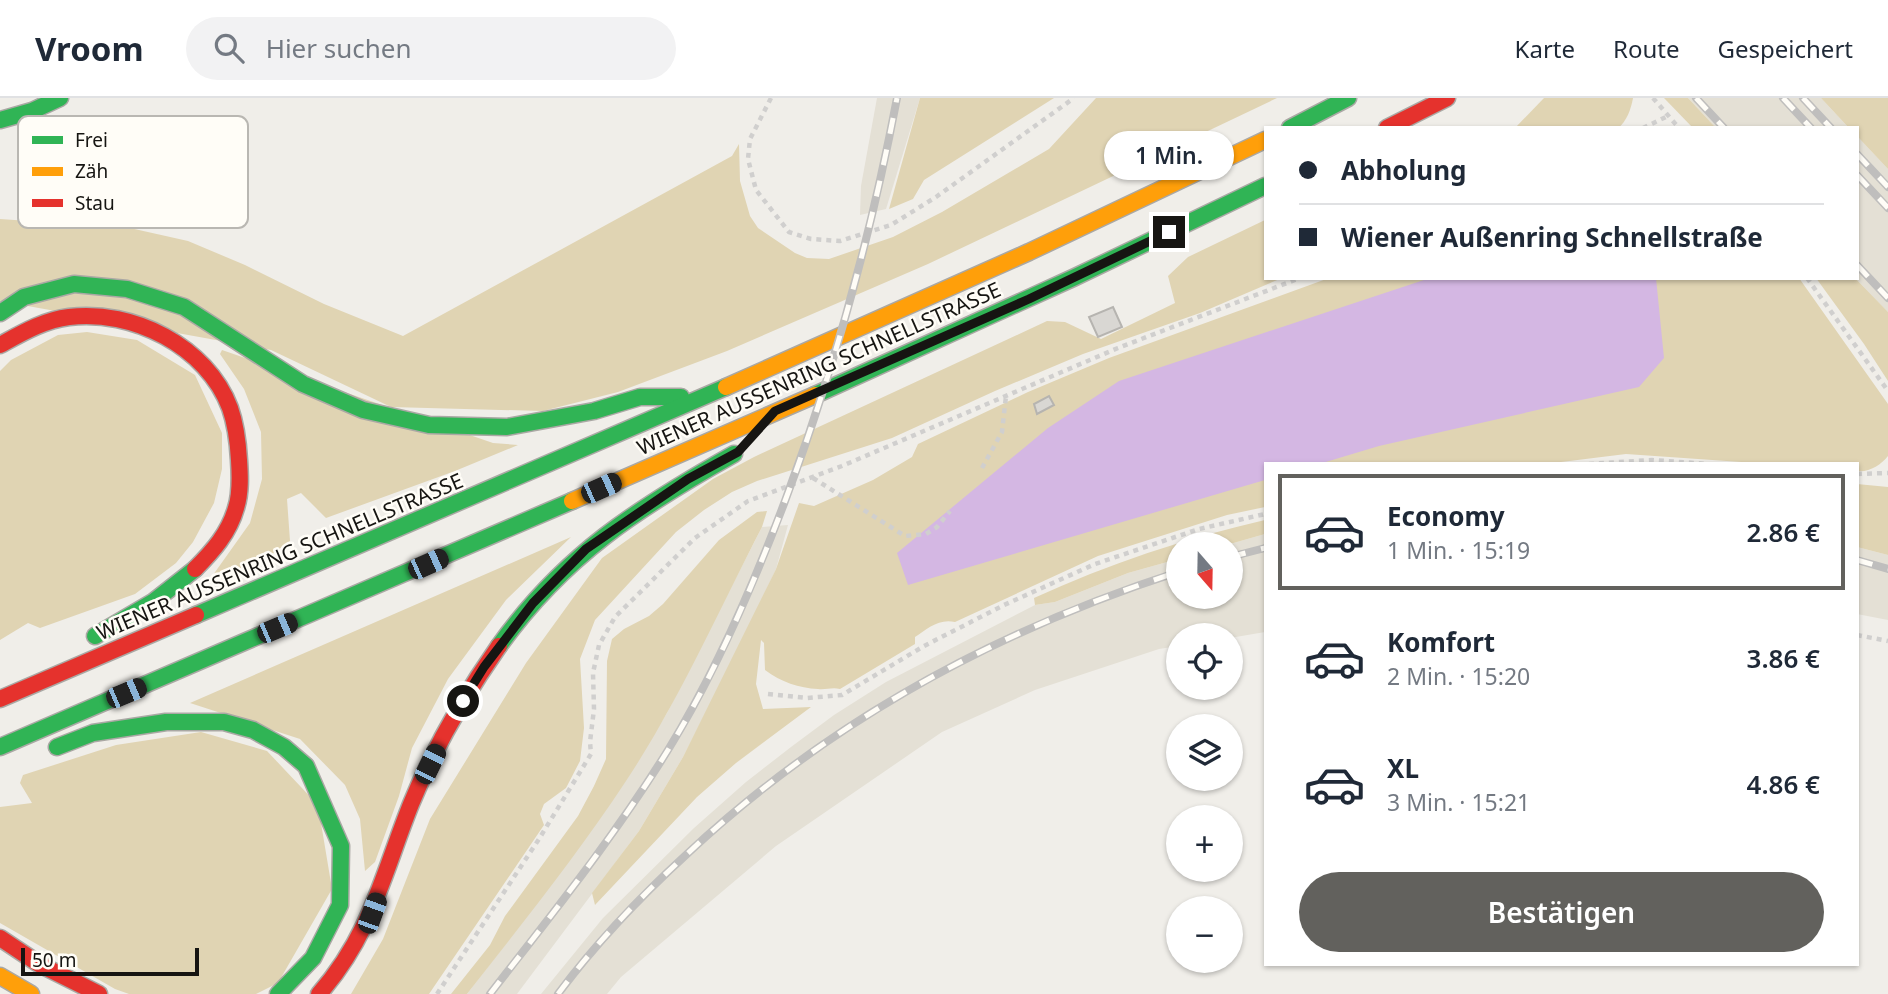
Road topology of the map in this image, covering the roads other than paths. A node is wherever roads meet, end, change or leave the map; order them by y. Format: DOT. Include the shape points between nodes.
graph roads {
  1 [pos="60,98"];
  2 [pos="1348,98"];
  3 [pos="1447,98"];
  4 [pos="0,120"];
  5 [pos="1294,126"];
  6 [pos="1391,126"];
  7 [pos="1264,141"];
  8 [pos="1264,186"];
  9 [pos="0,313"];
  10 [pos="0,345"];
  11 [pos="704,397"];
  12 [pos="775,411"];
  13 [pos="22,690"];
  14 [pos="0,699"];
  15 [pos="0,747"];
  16 [pos="43,752"];
  17 [pos="22,753"];
  18 [pos="0,755"];
  19 [pos="0,938"];
  20 [pos="0,976"];
  21 [pos="31,994"];
  22 [pos="99,994"];
  23 [pos="278,994"];
  24 [pos="319,994"];
  1 -- 4 [label="main road"];
  2 -- 5 [label="main road"];
  3 -- 6 [label="main road"];
  7 -- 11 [label="main road, WIENER AUSSENRING SCHNELLSTRASSE"];
  8 -- 12 [label="main road, WIENER AUSSENRING SCHNELLSTRASSE" via="1049,290"];
  9 -- 11 [label="main road" via="24,297 74,284 127,289 184,307 303,384 363,410 429,425 507,427 594,411 640,397"];
  10 -- 13 [label="main road" via="36,326 78,316 120,320 161,332 185,347 220,387 230,407 240,451 238,502 220,543 185,580 88,640"];
  11 -- 13 [label="main road, WIENER AUSSENRING SCHNELLSTRASSE"];
  12 -- 15 [label="main road, WIENER AUSSENRING SCHNELLSTRASSE"];
  12 -- 24 [label="main road" via="738,452 688,479 586,549 533,603 484,667 449,725 411,804 372,913 335,979"];
  13 -- 14 [label="main road, WIENER AUSSENRING SCHNELLSTRASSE"];
  16 -- 23 [label="main road" via="93,733 166,722 211,721 253,730 306,766 341,846 340,905 313,958"];
  17 -- 18 [label="main road"];
  19 -- 22 [label="main road"];
  20 -- 21 [label="main road"];
}
